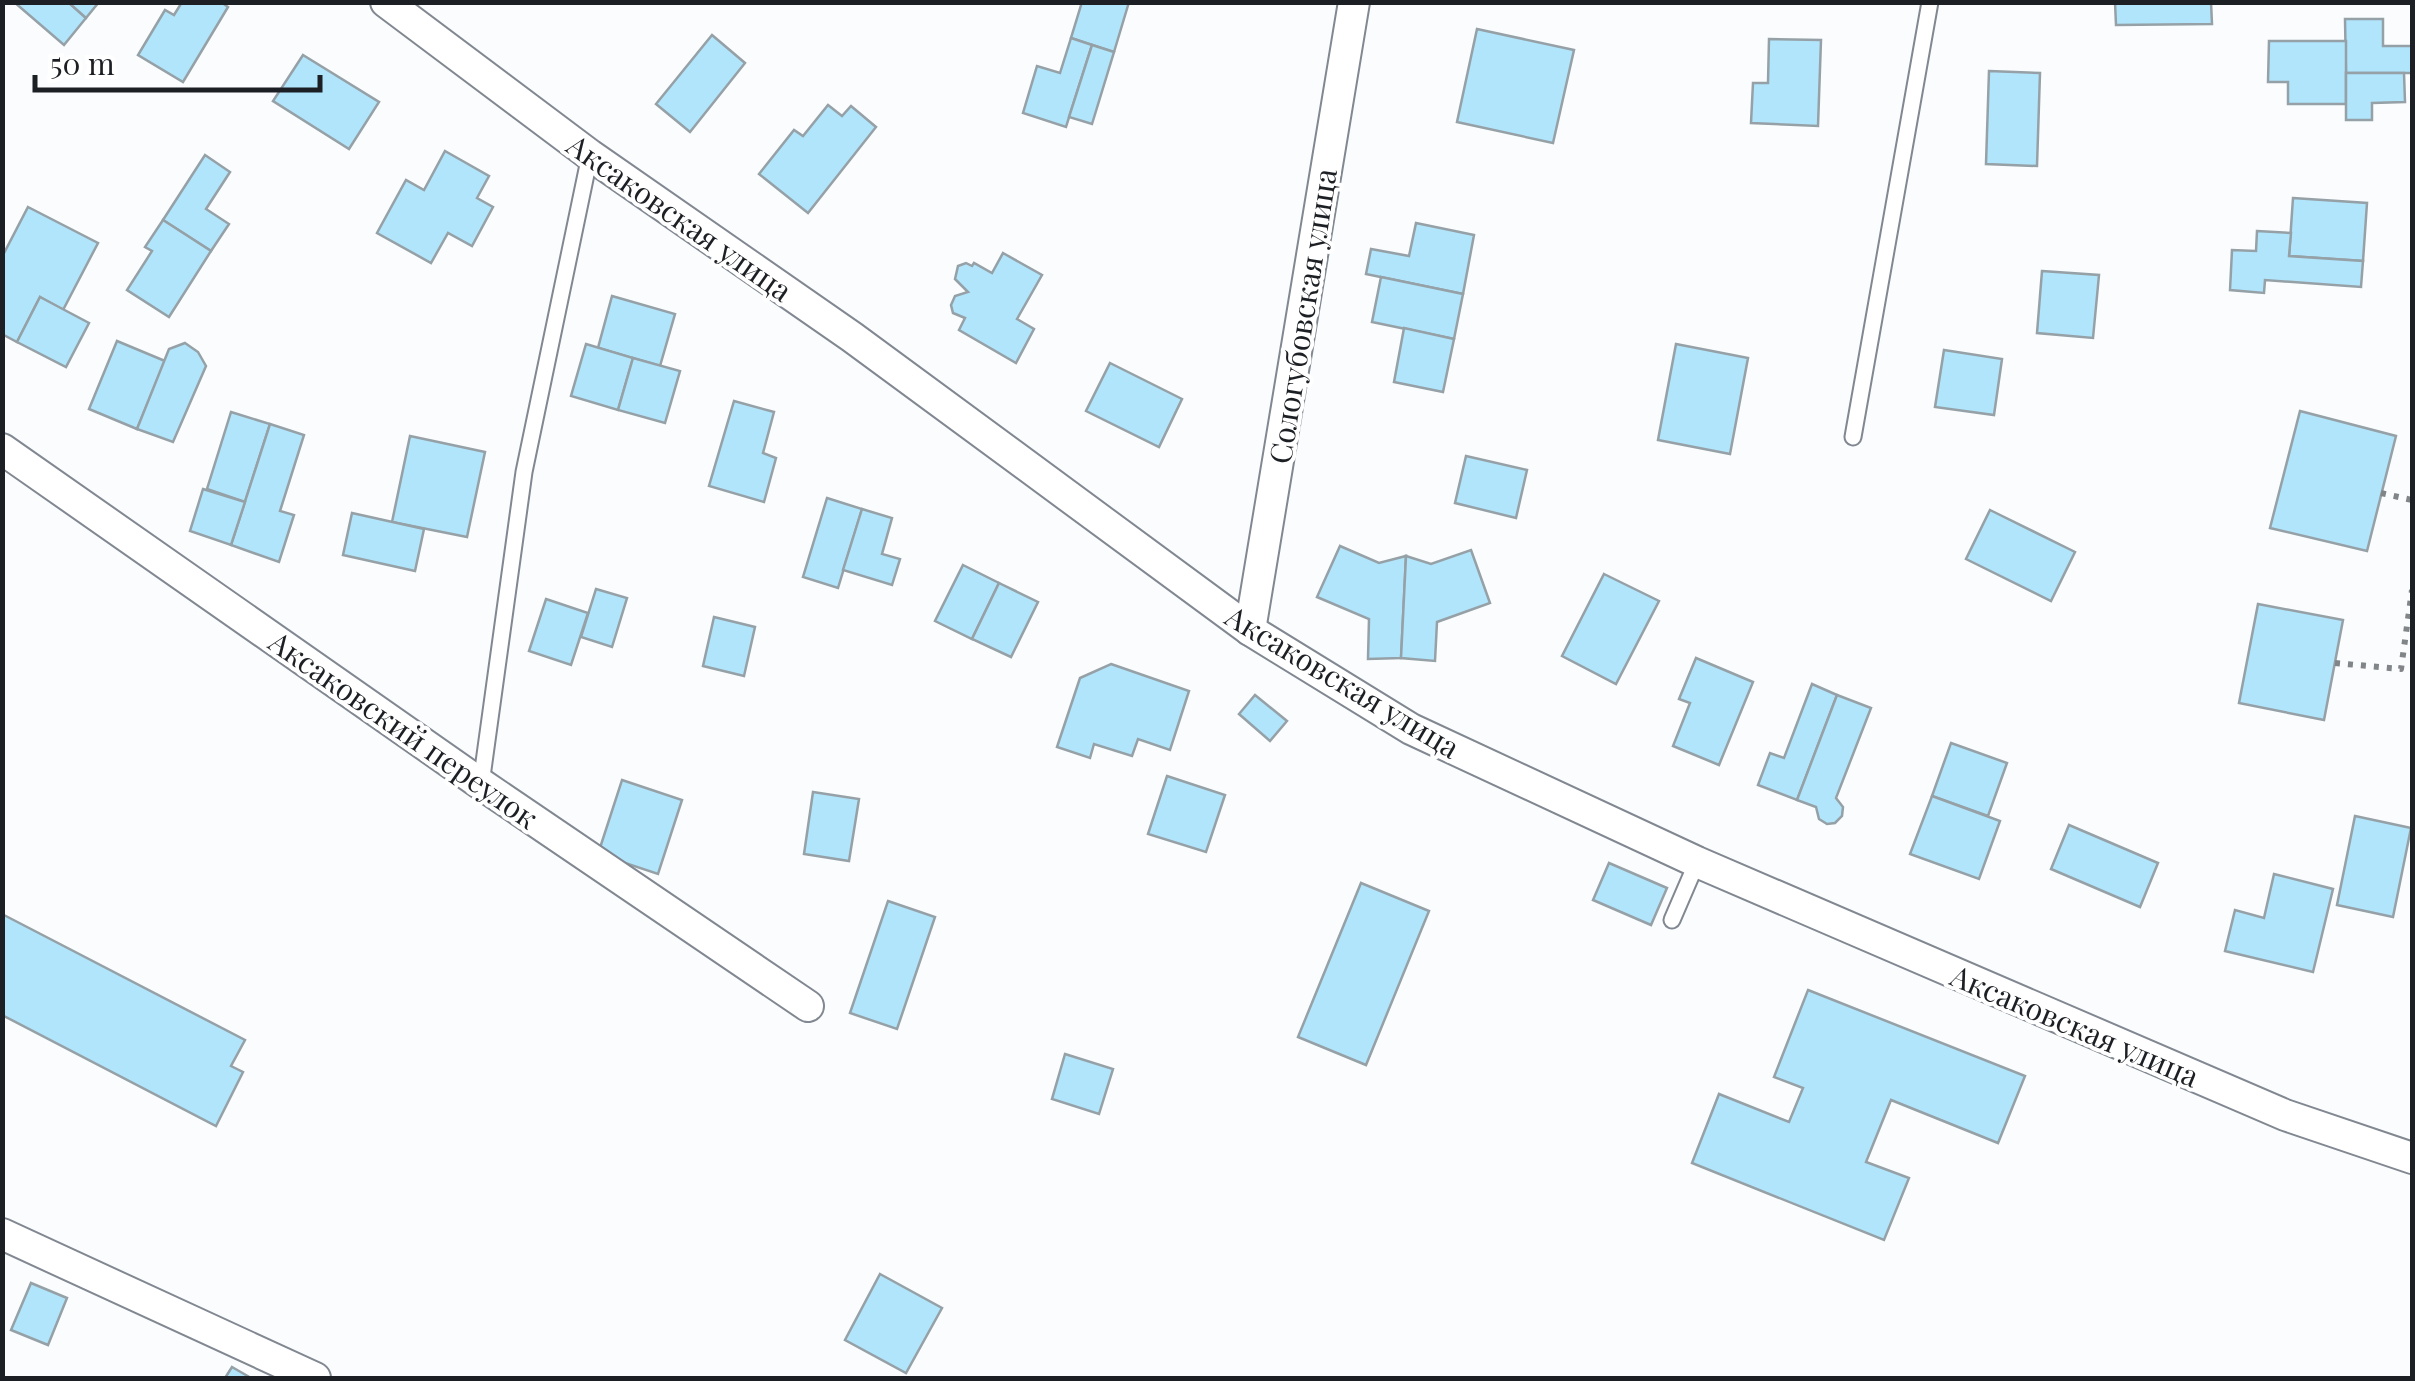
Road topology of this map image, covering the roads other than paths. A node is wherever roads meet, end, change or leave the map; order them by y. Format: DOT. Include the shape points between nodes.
graph roads {
  1 [pos="386,2"];
  2 [pos="1354,2"];
  3 [pos="1930,2"];
  4 [pos="590,155"];
  5 [pos="1853,437"];
  6 [pos="2,449"];
  7 [pos="1250,630"];
  8 [pos="480,784"];
  9 [pos="1697,862"];
  10 [pos="1672,920"];
  11 [pos="808,1006"];
  12 [pos="2412,1158"];
  13 [pos="2,1234"];
  14 [pos="315,1378"];
  1 -- 4 [label="street, Аксаковская улица"];
  2 -- 7 [label="street, Сологубовская улица"];
  3 -- 5 [label="lane"];
  4 -- 7 [label="street, Аксаковская улица"];
  4 -- 8 [label="lane" via="524,472"];
  6 -- 8 [label="street, Аксаковский переулок"];
  7 -- 9 [label="street, Аксаковская улица" via="1411,729"];
  8 -- 11 [label="street, Аксаковский переулок"];
  9 -- 10 [label="lane"];
  9 -- 12 [label="street, Аксаковская улица" via="2285,1115"];
  13 -- 14 [label="street"];
}
